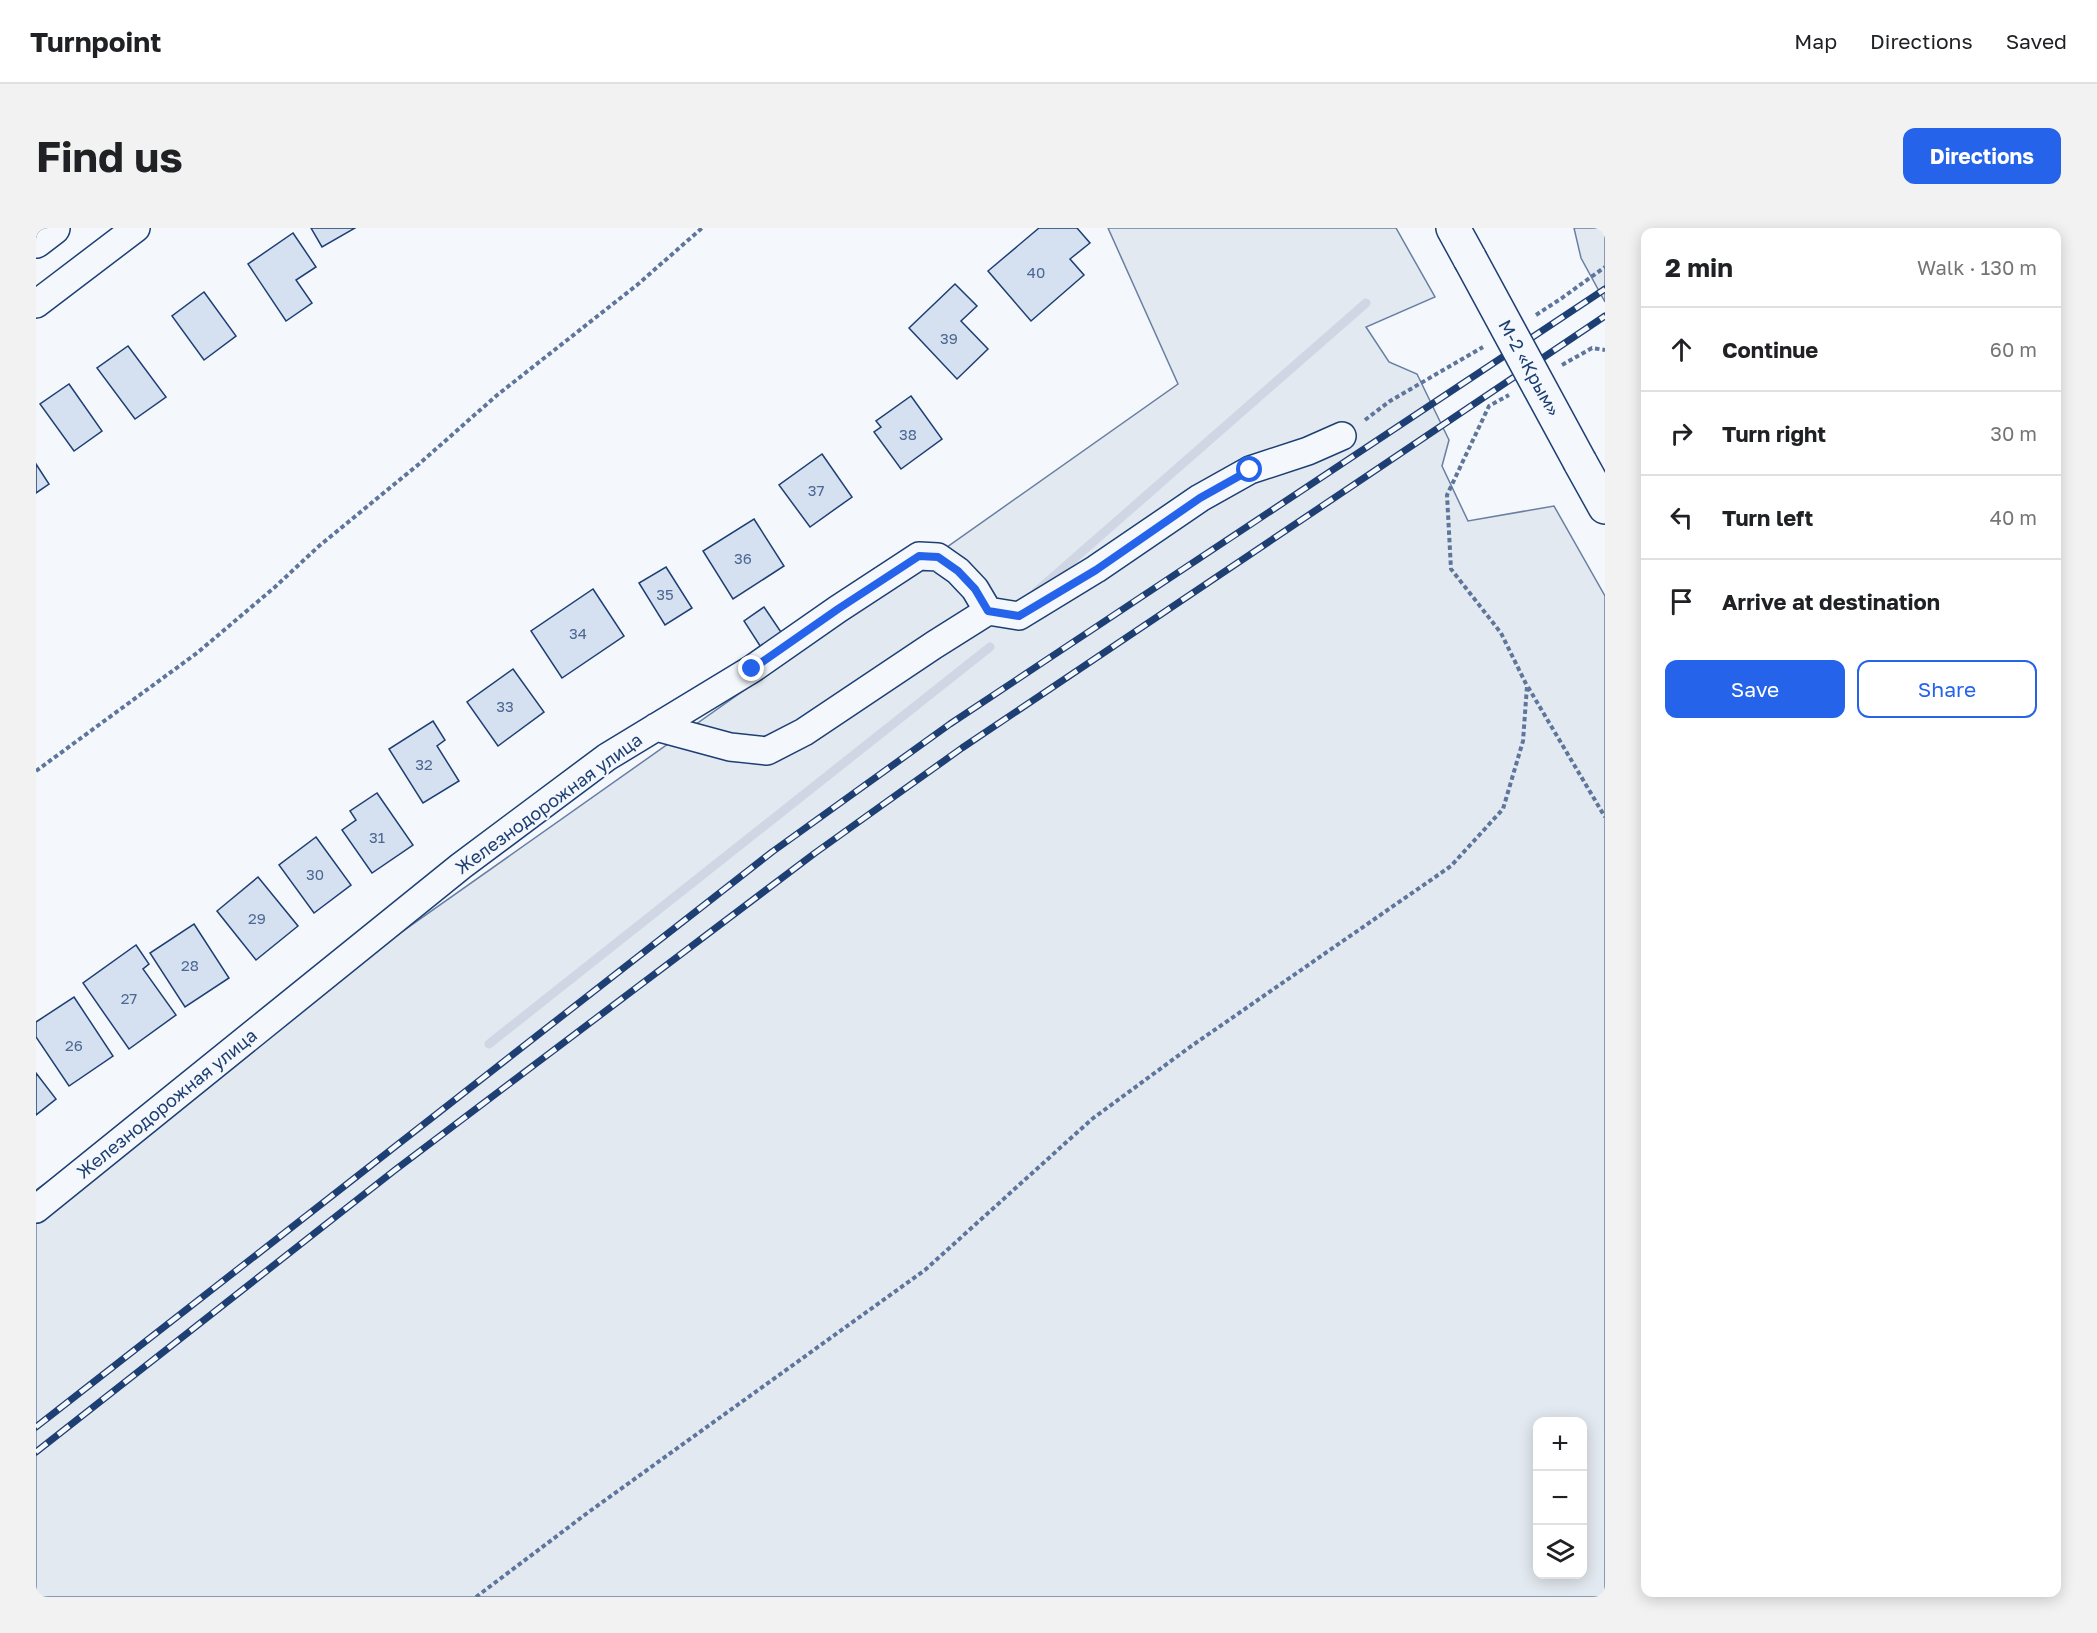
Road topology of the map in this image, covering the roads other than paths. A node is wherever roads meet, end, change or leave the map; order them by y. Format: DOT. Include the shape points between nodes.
graph roads {
  1 [pos="53,228"];
  2 [pos="136,228"];
  3 [pos="1453,228"];
  4 [pos="36,241"];
  5 [pos="36,304"];
  6 [pos="1342,436"];
  7 [pos="1605,507"];
  8 [pos="988,611"];
  9 [pos="656,727"];
  10 [pos="36,1209"];
  1 -- 4 [label="main road"];
  2 -- 5 [label="street"];
  3 -- 7 [label="main road, М-2 «Крым», bridge"];
  6 -- 8 [label="street" via="1250,470 1200,498 1096,570 1019,616"];
  8 -- 9 [label="street" via="804,732 767,751 730,747"];
  8 -- 9 [label="street, Железнодорожная улица" via="958,571 938,557 919,556 752,669"];
  9 -- 10 [label="street, Железнодорожная улица" via="607,757 461,866"];
}
